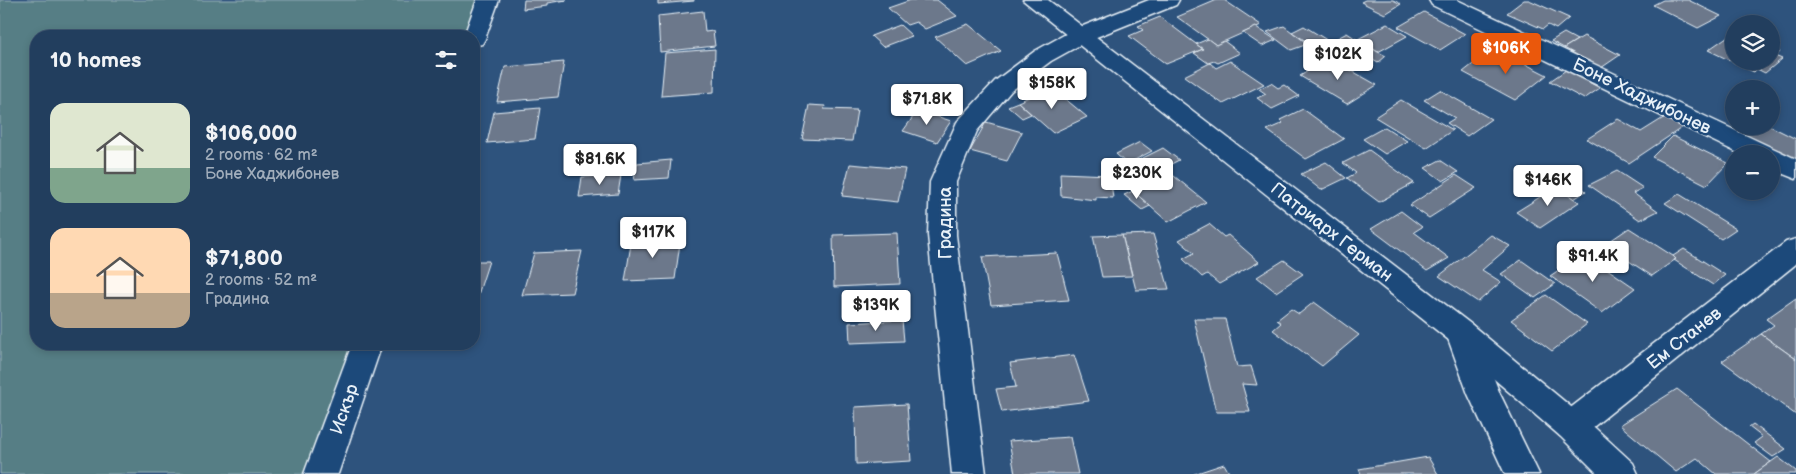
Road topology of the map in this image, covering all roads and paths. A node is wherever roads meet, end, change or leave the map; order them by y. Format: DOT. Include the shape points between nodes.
graph roads {
  1 [pos="488,0"];
  2 [pos="1034,0"];
  3 [pos="1168,0"];
  4 [pos="1440,0"];
  5 [pos="478,30"];
  6 [pos="1081,35"];
  7 [pos="1743,145"];
  8 [pos="1780,162"];
  9 [pos="1796,170"];
  10 [pos="1796,249"];
  11 [pos="1461,333"];
  12 [pos="365,350"];
  13 [pos="1571,426"];
  14 [pos="321,474"];
  15 [pos="969,474"];
  16 [pos="1522,474"];
  17 [pos="1621,474"];
  1 -- 5 [label="street"];
  2 -- 6 [label="street, Патриарх Герман"];
  3 -- 6 [label="street, Градина"];
  4 -- 7 [label="street, Боне Хаджибонев"];
  6 -- 11 [label="street, Патриарх Герман"];
  6 -- 15 [label="street, Градина" via="1043,56 1003,86 966,128 944,182 942,235"];
  8 -- 9 [label="street"];
  10 -- 13 [label="street, Ем Станев"];
  11 -- 13 [label="street, Патриарх Герман"];
  11 -- 16 [label="street" via="1484,394"];
  12 -- 14 [label="street, Искър"];
  13 -- 17 [label="street, Патриарх Герман"];
}
